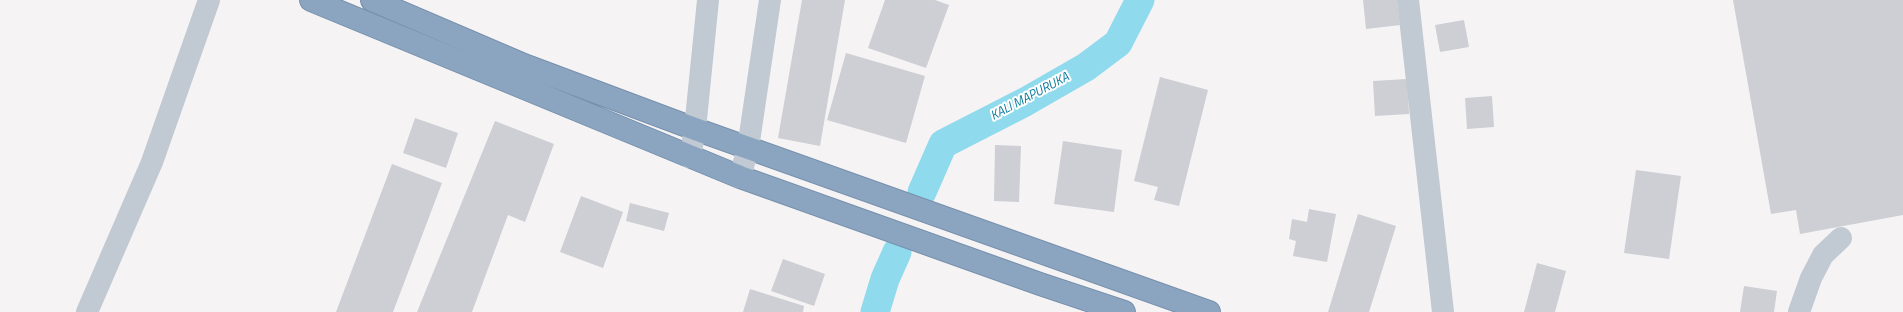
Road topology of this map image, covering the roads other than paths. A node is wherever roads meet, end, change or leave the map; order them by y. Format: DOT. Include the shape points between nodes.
graph roads {
  1 [pos="209,0"];
  2 [pos="311,0"];
  3 [pos="372,0"];
  4 [pos="708,0"];
  5 [pos="770,0"];
  6 [pos="1408,0"];
  7 [pos="695,129"];
  8 [pos="748,148"];
  9 [pos="690,157"];
  10 [pos="740,177"];
  11 [pos="1841,238"];
  12 [pos="1137,287"];
  13 [pos="87,312"];
  14 [pos="1124,312"];
  15 [pos="1130,312"];
  16 [pos="1209,312"];
  17 [pos="1443,312"];
  18 [pos="1799,312"];
  1 -- 13 [label="street" via="152,162"];
  2 -- 9 [label="highway"];
  3 -- 7 [label="highway" via="524,65"];
  4 -- 7 [label="street"];
  5 -- 8 [label="street"];
  6 -- 17 [label="street"];
  7 -- 8 [label="highway"];
  7 -- 9 [label="street"];
  8 -- 10 [label="street"];
  8 -- 12 [label="highway"];
  9 -- 10 [label="highway"];
  10 -- 14 [label="highway"];
  11 -- 18 [label="street" via="1823,255 1811,278"];
  12 -- 15 [label="highway"];
  12 -- 16 [label="highway"];
}
